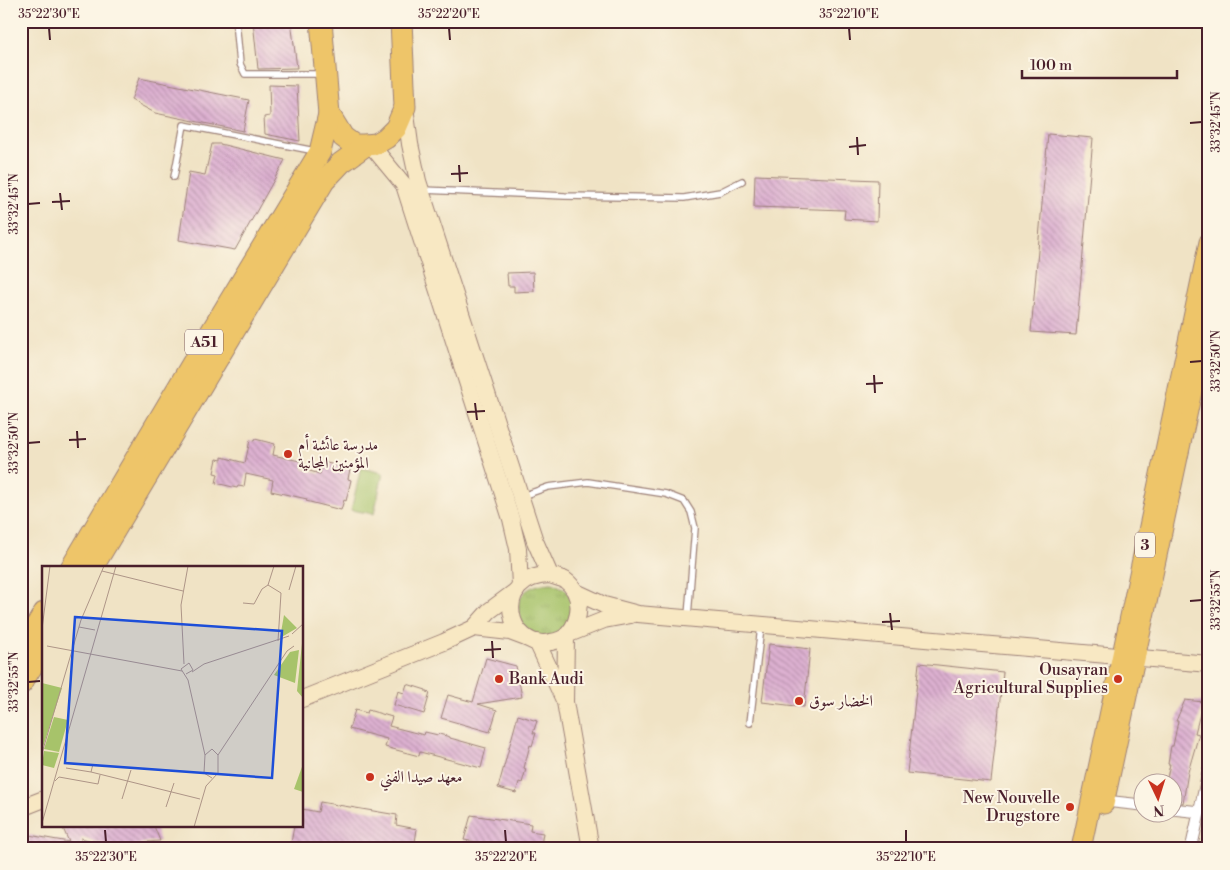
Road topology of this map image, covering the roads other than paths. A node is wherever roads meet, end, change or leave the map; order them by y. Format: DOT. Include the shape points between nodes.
graph roads {
  1 [pos="236,21"];
  2 [pos="321,21"];
  3 [pos="401,21"];
  4 [pos="326,74"];
  5 [pos="405,107"];
  6 [pos="329,114"];
  7 [pos="368,145"];
  8 [pos="320,152"];
  9 [pos="174,177"];
  10 [pos="742,181"];
  11 [pos="420,190"];
  12 [pos="1209,242"];
  13 [pos="1209,312"];
  14 [pos="1198,329"];
  15 [pos="1201,386"];
  16 [pos="520,496"];
  17 [pos="1149,560"];
  18 [pos="72,566"];
  19 [pos="93,566"];
  20 [pos="550,575"];
  21 [pos="518,588"];
  22 [pos="576,592"];
  23 [pos="638,614"];
  24 [pos="42,616"];
  25 [pos="688,618"];
  26 [pos="761,625"];
  27 [pos="474,628"];
  28 [pos="567,635"];
  29 [pos="533,641"];
  30 [pos="42,650"];
  31 [pos="21,651"];
  32 [pos="1128,658"];
  33 [pos="1209,664"];
  34 [pos="21,684"];
  35 [pos="304,697"];
  36 [pos="566,702"];
  37 [pos="750,723"];
  38 [pos="1110,746"];
  39 [pos="1209,768"];
  40 [pos="42,800"];
  41 [pos="1105,801"];
  42 [pos="1132,804"];
  43 [pos="21,808"];
  44 [pos="1182,810"];
  45 [pos="1200,812"];
  46 [pos="591,849"];
  47 [pos="1081,849"];
  48 [pos="1094,849"];
  49 [pos="1191,849"];
  1 -- 4 [label="lane" via="240,64 245,74"];
  2 -- 4 [label="highway, A51"];
  3 -- 5 [label="highway, A51"];
  4 -- 6 [label="highway, A51"];
  5 -- 7 [label="highway, A51" via="396,128 386,138"];
  5 -- 11 [label="main road"];
  6 -- 7 [label="highway, A51" via="343,137 354,144"];
  6 -- 8 [label="highway, A51"];
  7 -- 19 [label="highway, A51" via="341,163 324,181"];
  7 -- 21 [label="main road" via="404,185 407,193 511,519 518,549"];
  8 -- 9 [label="lane" via="184,125"];
  8 -- 18 [label="highway, A51"];
  10 -- 11 [label="lane" via="720,192 684,198"];
  11 -- 16 [label="main road"];
  12 -- 14 [label="main road, 3"];
  13 -- 14 [label="main road, 3"];
  14 -- 15 [label="main road, 3"];
  14 -- 17 [label="main road, 3"];
  15 -- 17 [label="main road, 3"];
  16 -- 20 [label="main road"];
  16 -- 25 [label="lane" via="548,487 588,482 666,494 684,501 695,528"];
  17 -- 32 [label="main road, 3"];
  20 -- 21 [label="main road" via="529,578"];
  20 -- 22 [label="main road" via="565,581"];
  21 -- 27 [label="main road"];
  21 -- 29 [label="main road" via="511,604 512,618 518,631"];
  22 -- 23 [label="main road" via="604,605"];
  22 -- 28 [label="main road" via="580,607 577,622"];
  23 -- 25 [label="main road"];
  23 -- 28 [label="main road" via="604,620"];
  24 -- 31 [label="highway"];
  25 -- 26 [label="main road"];
  26 -- 32 [label="main road"];
  26 -- 37 [label="lane"];
  27 -- 29 [label="main road" via="510,632"];
  27 -- 35 [label="main road"];
  28 -- 29 [label="main road" via="547,643"];
  28 -- 36 [label="main road"];
  29 -- 36 [label="main road"];
  30 -- 34 [label="highway"];
  32 -- 33 [label="main road"];
  32 -- 38 [label="main road, 3"];
  36 -- 46 [label="main road"];
  38 -- 41 [label="main road, 3"];
  38 -- 47 [label="main road, 3"];
  39 -- 45 [label="street"];
  40 -- 43 [label="main road"];
  41 -- 42 [label="street"];
  41 -- 48 [label="main road, 3"];
  44 -- 45 [label="street"];
  45 -- 49 [label="street"];
}
